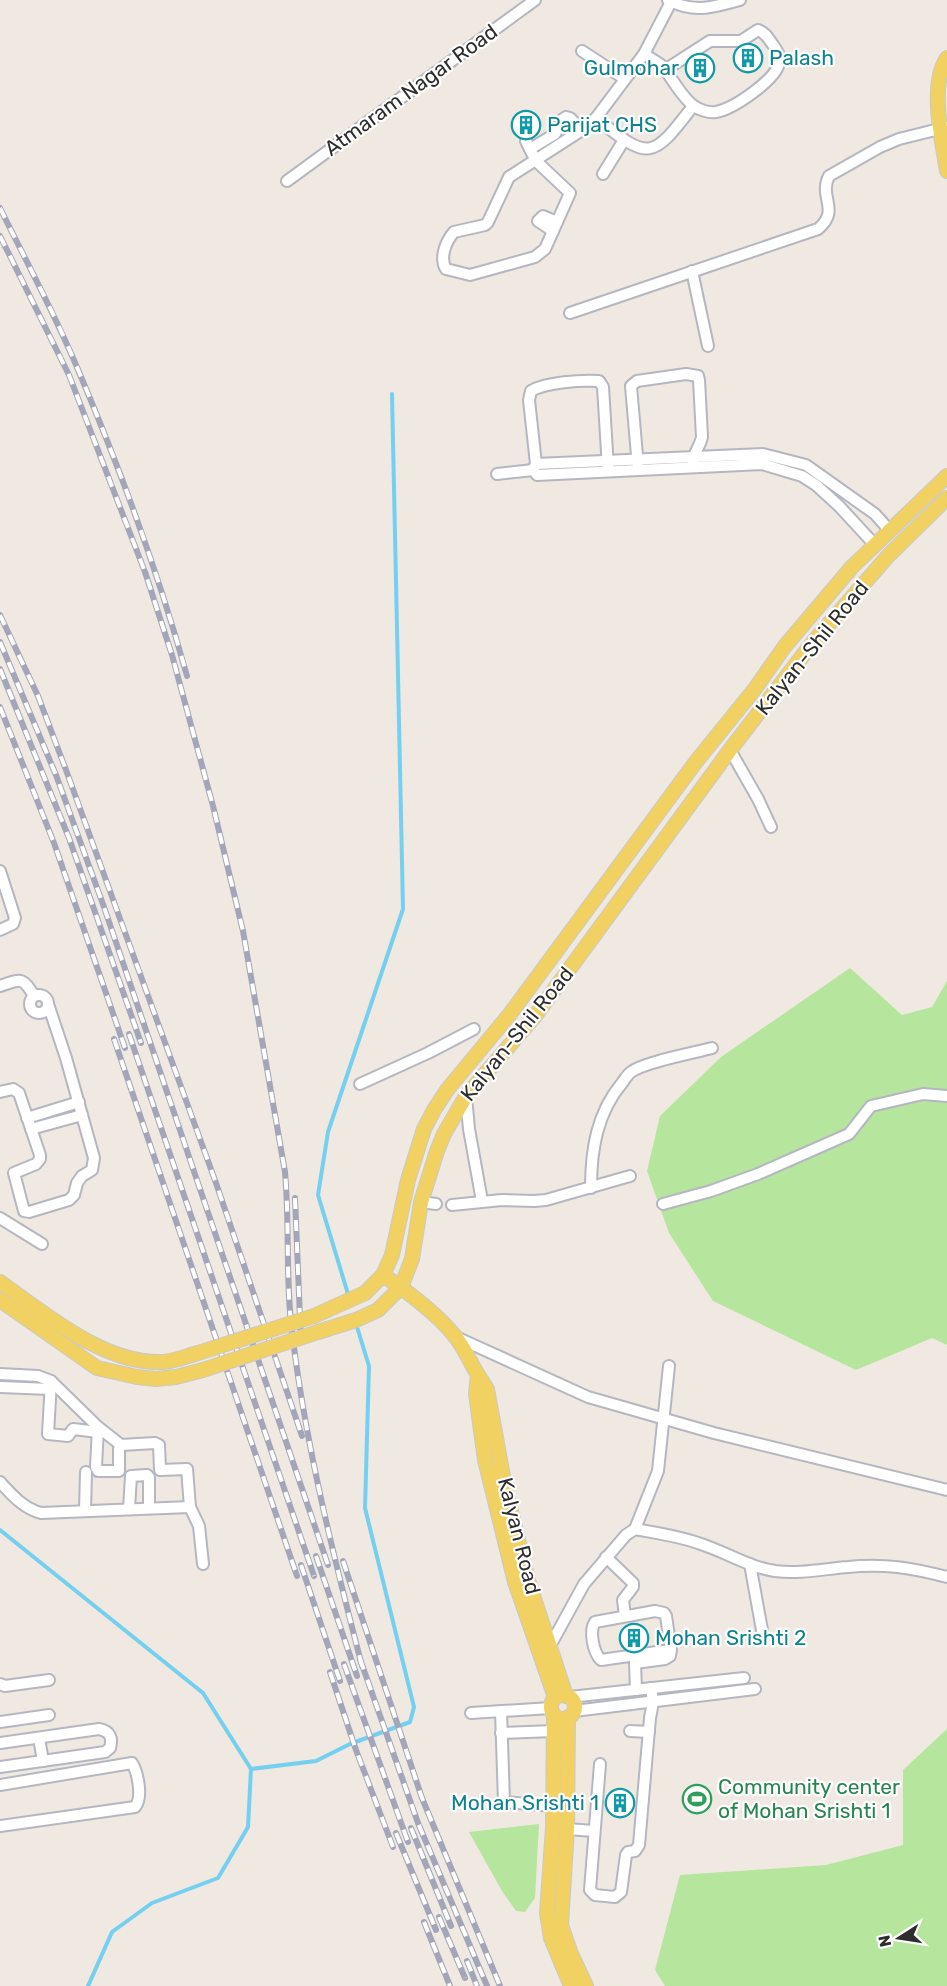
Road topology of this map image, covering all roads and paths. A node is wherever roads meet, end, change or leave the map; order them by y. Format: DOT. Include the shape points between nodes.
graph roads {
  1 [pos="535,0"];
  2 [pos="740,0"];
  3 [pos="670,1"];
  4 [pos="582,51"];
  5 [pos="644,54"];
  6 [pos="947,58"];
  7 [pos="665,70"];
  8 [pos="625,79"];
  9 [pos="693,106"];
  10 [pos="596,118"];
  11 [pos="944,128"];
  12 [pos="582,130"];
  13 [pos="624,140"];
  14 [pos="536,161"];
  15 [pos="947,171"];
  16 [pos="603,174"];
  17 [pos="287,181"];
  18 [pos="692,271"];
  19 [pos="570,313"];
  20 [pos="708,346"];
  21 [pos="763,459"];
  22 [pos="693,463"];
  23 [pos="638,465"];
  24 [pos="534,467"];
  25 [pos="607,467"];
  26 [pos="497,474"];
  27 [pos="947,476"];
  28 [pos="947,498"];
  29 [pos="890,531"];
  30 [pos="875,545"];
  31 [pos="730,750"];
  32 [pos="771,827"];
  33 [pos="1,878"];
  34 [pos="0,930"];
  35 [pos="0,986"];
  36 [pos="474,1029"];
  37 [pos="712,1048"];
  38 [pos="360,1084"];
  39 [pos="0,1092"];
  40 [pos="466,1096"];
  41 [pos="947,1096"];
  42 [pos="79,1102"];
  43 [pos="82,1115"];
  44 [pos="27,1118"];
  45 [pos="32,1130"];
  46 [pos="630,1176"];
  47 [pos="591,1188"];
  48 [pos="482,1201"];
  49 [pos="421,1202"];
  50 [pos="436,1204"];
  51 [pos="663,1204"];
  52 [pos="452,1205"];
  53 [pos="0,1218"];
  54 [pos="42,1244"];
  55 [pos="383,1275"];
  56 [pos="0,1282"];
  57 [pos="401,1287"];
  58 [pos="0,1300"];
  59 [pos="41,1311"];
  60 [pos="32,1324"];
  61 [pos="455,1337"];
  62 [pos="160,1362"];
  63 [pos="669,1366"];
  64 [pos="0,1374"];
  65 [pos="161,1379"];
  66 [pos="50,1385"];
  67 [pos="0,1387"];
  68 [pos="664,1417"];
  69 [pos="98,1430"];
  70 [pos="121,1445"];
  71 [pos="86,1472"];
  72 [pos="0,1482"];
  73 [pos="947,1490"];
  74 [pos="190,1507"];
  75 [pos="149,1508"];
  76 [pos="129,1509"];
  77 [pos="86,1511"];
  78 [pos="635,1529"];
  79 [pos="606,1557"];
  80 [pos="203,1564"];
  81 [pos="750,1564"];
  82 [pos="947,1577"];
  83 [pos="625,1616"];
  84 [pos="762,1630"];
  85 [pos="545,1648"];
  86 [pos="671,1650"];
  87 [pos="744,1678"];
  88 [pos="49,1680"];
  89 [pos="0,1684"];
  90 [pos="651,1688"];
  91 [pos="755,1689"];
  92 [pos="636,1690"];
  93 [pos="653,1702"];
  94 [pos="559,1703"];
  95 [pos="501,1711"];
  96 [pos="471,1713"];
  97 [pos="571,1714"];
  98 [pos="49,1715"];
  99 [pos="0,1722"];
  100 [pos="554,1731"];
  101 [pos="630,1731"];
  102 [pos="649,1732"];
  103 [pos="501,1733"];
  104 [pos="39,1737"];
  105 [pos="0,1743"];
  106 [pos="43,1761"];
  107 [pos="600,1764"];
  108 [pos="0,1767"];
  109 [pos="0,1785"];
  110 [pos="554,1806"];
  111 [pos="0,1826"];
  112 [pos="567,1829"];
  113 [pos="594,1831"];
  114 [pos="560,1944"];
  115 [pos="571,1986"];
  116 [pos="586,1986"];
  1 -- 17 [label="street, Atmaram Nagar Road"];
  2 -- 3 [label="street" via="702,9"];
  3 -- 5 [label="street"];
  4 -- 8 [label="street"];
  5 -- 7 [label="street"];
  5 -- 8 [label="street"];
  6 -- 11 [label="main road" via="937,98"];
  7 -- 9 [label="street"];
  7 -- 9 [label="street" via="710,40 736,42 758,30 764,33 779,55 773,75 739,103 724,109 708,112"];
  8 -- 10 [label="street"];
  9 -- 13 [label="street" via="657,146 638,148"];
  10 -- 12 [label="street"];
  10 -- 13 [label="street"];
  11 -- 15 [label="main road"];
  11 -- 18 [label="street" via="880,147 830,177 825,184 830,212 826,223 818,229"];
  12 -- 14 [label="street"];
  12 -- 14 [label="street" via="570,118 563,119 555,134 528,145"];
  13 -- 16 [label="street"];
  14 -- 14 [label="street" via="570,193 545,249 535,257 470,276 446,269 442,256 451,235 488,222 507,180"];
  18 -- 19 [label="street"];
  18 -- 20 [label="street"];
  21 -- 22 [label="street"];
  21 -- 29 [label="street" via="806,465 875,514"];
  21 -- 30 [label="street" via="816,485"];
  22 -- 23 [label="street"];
  22 -- 23 [label="street" via="702,437 699,380 698,376 686,374 637,381 631,386"];
  23 -- 25 [label="street"];
  24 -- 25 [label="street" via="537,475"];
  24 -- 25 [label="street" via="531,391 544,386 599,381 603,387"];
  24 -- 26 [label="street"];
  27 -- 29 [label="main road, Kalyan-Shil Road"];
  28 -- 31 [label="main road, Kalyan-Shil Road" via="847,601"];
  29 -- 30 [label="main road, Kalyan-Shil Road"];
  30 -- 55 [label="main road, Kalyan-Shil Road" via="785,645 434,1110 408,1180 392,1255"];
  31 -- 32 [label="street"];
  31 -- 40 [label="main road, Kalyan-Shil Road" via="535,1016"];
  33 -- 34 [label="street" via="15,918 13,924"];
  35 -- 42 [label="street" via="21,980 34,996 30,1002 34,1012 43,1011 48,1004"];
  36 -- 38 [label="street"];
  37 -- 47 [label="street" via="631,1072 611,1096 600,1118 591,1161"];
  39 -- 44 [label="street" via="17,1090"];
  40 -- 48 [label="street"];
  40 -- 49 [label="main road, Kalyan-Shil Road" via="444,1134"];
  41 -- 51 [label="street" via="923,1094 871,1106 849,1134 758,1174"];
  42 -- 43 [label="street"];
  42 -- 44 [label="street"];
  43 -- 45 [label="street"];
  43 -- 45 [label="street" via="95,1163 92,1170 82,1176 69,1200 26,1212 14,1173 40,1159"];
  44 -- 45 [label="street"];
  46 -- 47 [label="street"];
  47 -- 48 [label="street" via="534,1201"];
  48 -- 52 [label="street"];
  49 -- 50 [label="street"];
  49 -- 57 [label="main road, Kalyan-Shil Road" via="412,1259"];
  53 -- 54 [label="street"];
  55 -- 57 [label="main road, Kalyan Road"];
  55 -- 62 [label="main road, Kalyan-Shil Road, bridge" via="365,1293 314,1316"];
  56 -- 59 [label="main road, Kalyan-Shil Road"];
  57 -- 61 [label="main road, Kalyan Road"];
  57 -- 65 [label="main road, Kalyan-Shil Road, bridge" via="378,1310 356,1320 203,1370"];
  58 -- 60 [label="main road, Kalyan-Shil Road"];
  59 -- 60 [label="main road"];
  59 -- 62 [label="main road, Kalyan-Shil Road" via="109,1353"];
  60 -- 65 [label="main road, Kalyan-Shil Road" via="98,1368"];
  61 -- 68 [label="street" via="588,1397"];
  61 -- 85 [label="main road, Kalyan Road" via="478,1376 476,1394 486,1460 515,1582"];
  62 -- 65 [label="main road"];
  63 -- 68 [label="street"];
  64 -- 66 [label="street" via="38,1376"];
  66 -- 67 [label="street"];
  66 -- 69 [label="street"];
  66 -- 69 [label="street" via="48,1434 68,1436 73,1429"];
  68 -- 73 [label="street" via="714,1433"];
  68 -- 78 [label="street" via="658,1471"];
  69 -- 70 [label="street"];
  69 -- 70 [label="street" via="98,1471 119,1471"];
  70 -- 74 [label="street" via="158,1443 160,1470 187,1469"];
  71 -- 77 [label="street"];
  72 -- 77 [label="street" via="16,1500 40,1513"];
  74 -- 75 [label="street"];
  74 -- 80 [label="street" via="199,1526"];
  75 -- 76 [label="street"];
  75 -- 76 [label="street" via="147,1475 130,1476"];
  76 -- 77 [label="street"];
  78 -- 79 [label="street"];
  78 -- 81 [label="street" via="699,1543"];
  79 -- 83 [label="street" via="633,1583 623,1600"];
  79 -- 85 [label="street" via="584,1584"];
  81 -- 82 [label="street" via="797,1574 887,1566"];
  81 -- 84 [label="street"];
  83 -- 86 [label="street" via="664,1613"];
  83 -- 86 [label="street" via="598,1620 592,1625 596,1655 601,1660"];
  85 -- 94 [label="main road, Kalyan Road"];
  86 -- 92 [label="street" via="668,1658 635,1664"];
  87 -- 90 [label="street"];
  88 -- 89 [label="street"];
  90 -- 92 [label="street"];
  90 -- 93 [label="street"];
  91 -- 93 [label="street"];
  92 -- 94 [label="street"];
  93 -- 97 [label="street"];
  93 -- 102 [label="street"];
  94 -- 95 [label="street"];
  94 -- 97 [label="main road, Kalyan Road" via="574,1704"];
  94 -- 97 [label="main road" via="561,1719"];
  94 -- 100 [label="main road, Kalyan Road"];
  95 -- 96 [label="street"];
  95 -- 103 [label="street"];
  97 -- 112 [label="main road, Kalyan Road"];
  98 -- 99 [label="street"];
  100 -- 103 [label="street"];
  100 -- 110 [label="main road, Kalyan Road"];
  101 -- 102 [label="street"];
  102 -- 113 [label="street" via="639,1845 626,1855 621,1892 615,1897 595,1895 590,1890"];
  103 -- 110 [label="street" via="504,1802"];
  104 -- 105 [label="street"];
  104 -- 106 [label="street"];
  104 -- 106 [label="street" via="99,1729 111,1735 112,1743 105,1752"];
  106 -- 108 [label="street"];
  107 -- 113 [label="street"];
  109 -- 111 [label="street" via="132,1763 139,1797 135,1807"];
  110 -- 114 [label="main road, Kalyan Road" via="547,1913"];
  112 -- 113 [label="street"];
  112 -- 114 [label="main road, Kalyan Road"];
  114 -- 115 [label="main road, Kalyan Road"];
  114 -- 116 [label="main road, Kalyan Road"];
}
